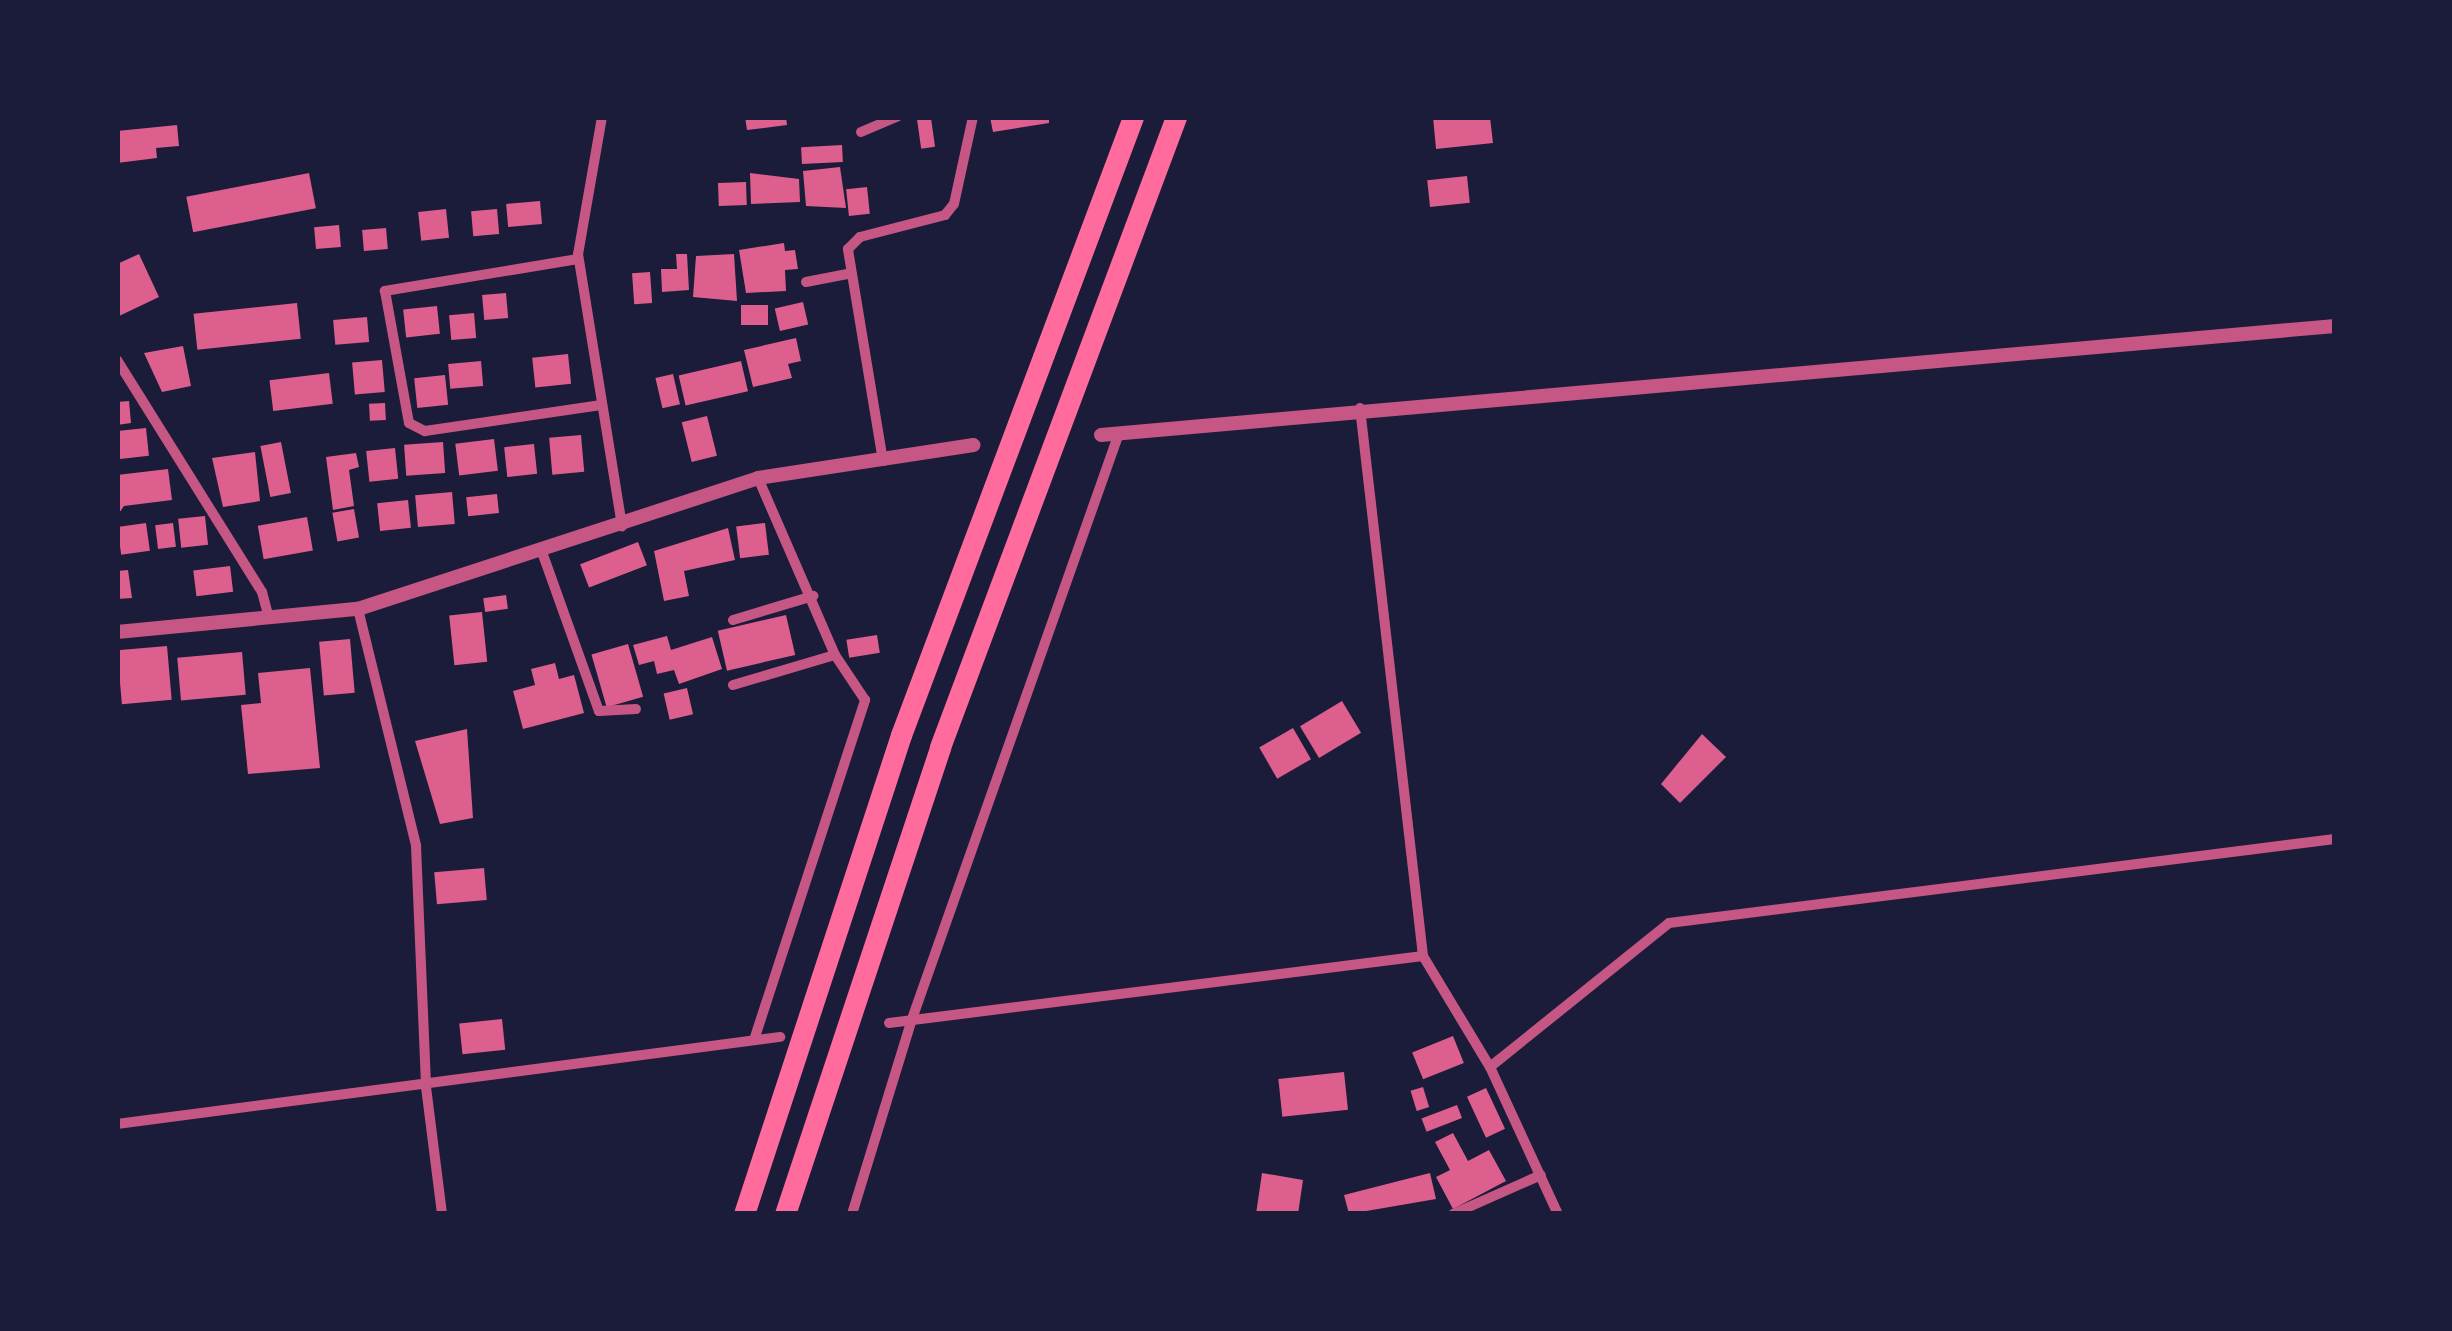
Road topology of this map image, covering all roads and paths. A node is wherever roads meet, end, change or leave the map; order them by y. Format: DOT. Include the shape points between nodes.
graph roads {
  1 [pos="602,117"];
  2 [pos="897,117"];
  3 [pos="973,117"];
  4 [pos="1133,117"];
  5 [pos="1176,117"];
  6 [pos="861,132"];
  7 [pos="578,259"];
  8 [pos="847,274"];
  9 [pos="806,282"];
  10 [pos="2335,326"];
  11 [pos="117,360"];
  12 [pos="602,405"];
  13 [pos="1360,408"];
  14 [pos="1119,433"];
  15 [pos="1101,435"];
  16 [pos="973,445"];
  17 [pos="883,460"];
  18 [pos="758,478"];
  19 [pos="622,526"];
  20 [pos="542,553"];
  21 [pos="813,596"];
  22 [pos="358,609"];
  23 [pos="268,615"];
  24 [pos="733,620"];
  25 [pos="117,632"];
  26 [pos="835,656"];
  27 [pos="733,685"];
  28 [pos="636,709"];
  29 [pos="2335,839"];
  30 [pos="1423,956"];
  31 [pos="912,1019"];
  32 [pos="889,1023"];
  33 [pos="779,1036"];
  34 [pos="754,1040"];
  35 [pos="1490,1067"];
  36 [pos="426,1087"];
  37 [pos="117,1124"];
  38 [pos="1541,1175"];
  39 [pos="442,1214"];
  40 [pos="744,1214"];
  41 [pos="785,1214"];
  42 [pos="852,1214"];
  43 [pos="1453,1214"];
  44 [pos="1558,1214"];
  1 -- 7 [label="street"];
  2 -- 6 [label="street"];
  3 -- 8 [label="street" via="954,204 927,224 853,242"];
  4 -- 40 [label="highway" via="901,735"];
  5 -- 41 [label="highway" via="947,725"];
  7 -- 12 [label="street"];
  7 -- 12 [label="street" via="385,291 409,424 425,431"];
  8 -- 9 [label="street"];
  8 -- 17 [label="street"];
  10 -- 13 [label="street"];
  11 -- 23 [label="street" via="242,557"];
  12 -- 19 [label="street"];
  13 -- 14 [label="street"];
  13 -- 30 [label="street"];
  14 -- 15 [label="street"];
  14 -- 31 [label="street"];
  16 -- 17 [label="street"];
  17 -- 18 [label="street"];
  18 -- 19 [label="street"];
  18 -- 21 [label="street"];
  19 -- 20 [label="street"];
  20 -- 22 [label="street"];
  20 -- 28 [label="street" via="599,711"];
  21 -- 24 [label="street"];
  21 -- 26 [label="street"];
  22 -- 23 [label="street"];
  22 -- 36 [label="street" via="416,846"];
  23 -- 25 [label="street"];
  26 -- 27 [label="street"];
  26 -- 34 [label="street" via="865,700"];
  29 -- 35 [label="street" via="1670,923"];
  30 -- 31 [label="street"];
  30 -- 35 [label="street"];
  31 -- 32 [label="street"];
  31 -- 42 [label="street"];
  33 -- 34 [label="street"];
  34 -- 36 [label="street"];
  35 -- 38 [label="street"];
  36 -- 37 [label="street"];
  36 -- 39 [label="street"];
  38 -- 43 [label="street"];
  38 -- 44 [label="street"];
}
